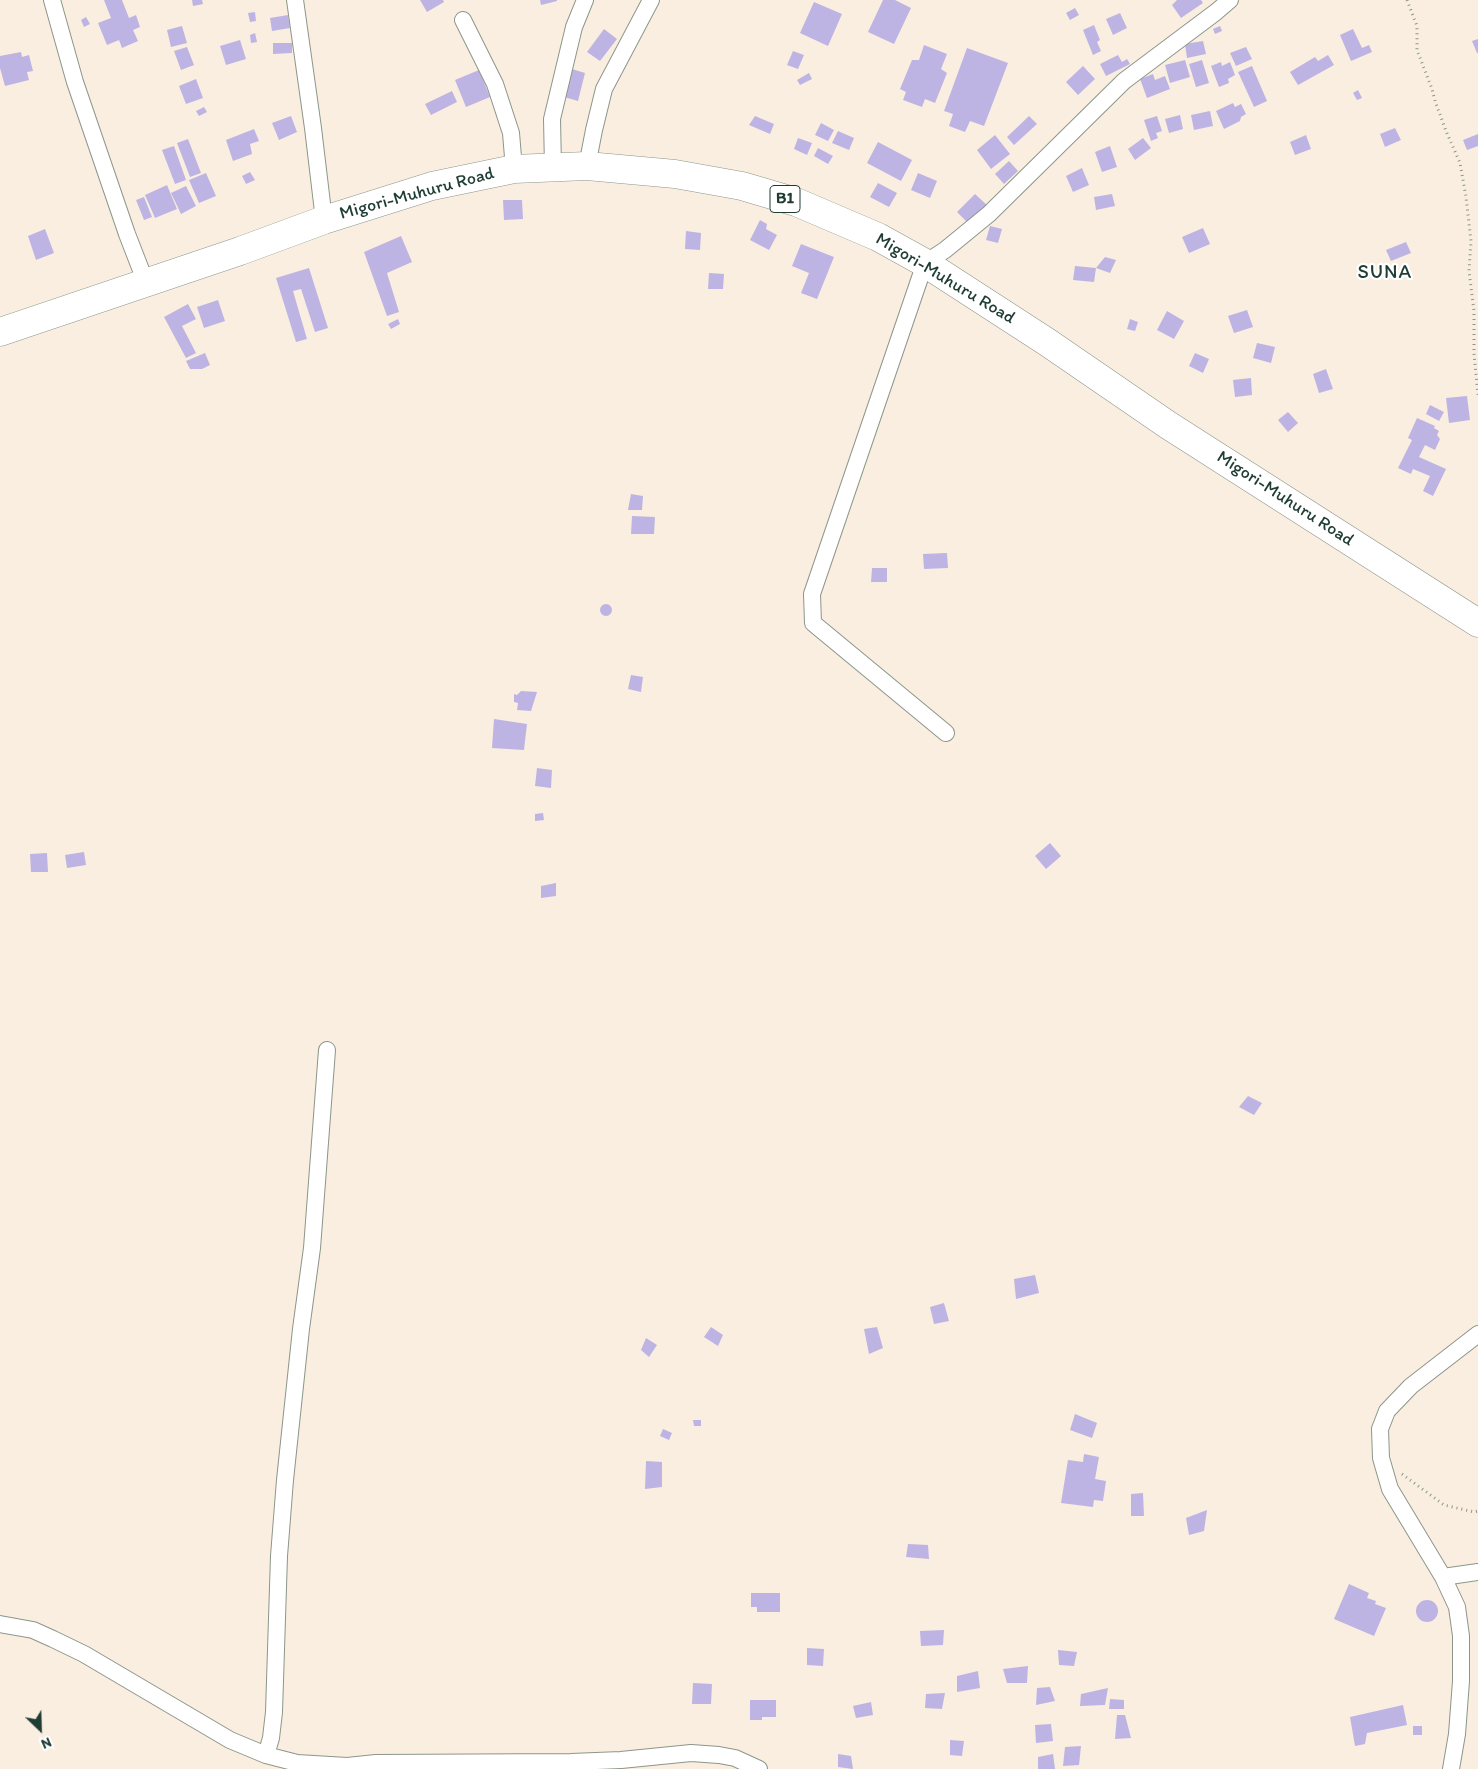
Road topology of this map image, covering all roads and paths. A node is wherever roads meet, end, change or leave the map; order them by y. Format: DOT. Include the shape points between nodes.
graph roads {
  1 [pos="52,0"];
  2 [pos="295,0"];
  3 [pos="585,0"];
  4 [pos="651,0"];
  5 [pos="1230,0"];
  6 [pos="1407,0"];
  7 [pos="463,20"];
  8 [pos="587,166"];
  9 [pos="553,167"];
  10 [pos="514,169"];
  11 [pos="324,220"];
  12 [pos="925,263"];
  13 [pos="146,283"];
  14 [pos="0,332"];
  15 [pos="1478,395"];
  16 [pos="1478,623"];
  17 [pos="946,733"];
  18 [pos="327,1050"];
  19 [pos="1478,1334"];
  20 [pos="1381,1458"];
  21 [pos="1478,1511"];
  22 [pos="1478,1572"];
  23 [pos="1443,1577"];
  24 [pos="0,1624"];
  25 [pos="276,1761"];
  26 [pos="760,1769"];
  27 [pos="1451,1769"];
  1 -- 13 [label="street" via="75,82"];
  2 -- 11 [label="street"];
  3 -- 9 [label="street" via="574,27 552,119"];
  4 -- 8 [label="street" via="604,90"];
  5 -- 12 [label="street" via="1124,81 989,214"];
  6 -- 15 [label="path" via="1417,26 1417,50 1460,163 1471,241 1469,271"];
  7 -- 10 [label="street" via="495,84 511,133"];
  8 -- 9 [label="highway, Migori-Muhuru Road / B1"];
  8 -- 12 [label="highway, Migori-Muhuru Road / B1" via="675,174 742,186 796,202 878,237"];
  9 -- 10 [label="highway, Migori-Muhuru Road / B1"];
  10 -- 11 [label="highway, Migori-Muhuru Road / B1" via="432,186"];
  11 -- 13 [label="highway, Migori-Muhuru Road / B1"];
  12 -- 16 [label="highway, Migori-Muhuru Road / B1" via="1168,425"];
  12 -- 17 [label="street" via="812,594 813,622"];
  13 -- 14 [label="highway, Migori-Muhuru Road / B1"];
  18 -- 25 [label="street" via="312,1248 279,1556 271,1738"];
  19 -- 20 [label="street" via="1411,1386 1387,1411 1380,1429"];
  20 -- 21 [label="path" via="1444,1505"];
  20 -- 23 [label="street" via="1390,1490"];
  22 -- 23 [label="street"];
  23 -- 27 [label="street" via="1457,1607 1461,1636 1457,1734"];
  24 -- 25 [label="street" via="33,1630 53,1638 230,1740"];
  25 -- 26 [label="street" via="347,1766 621,1760 691,1752 735,1758"];
}
